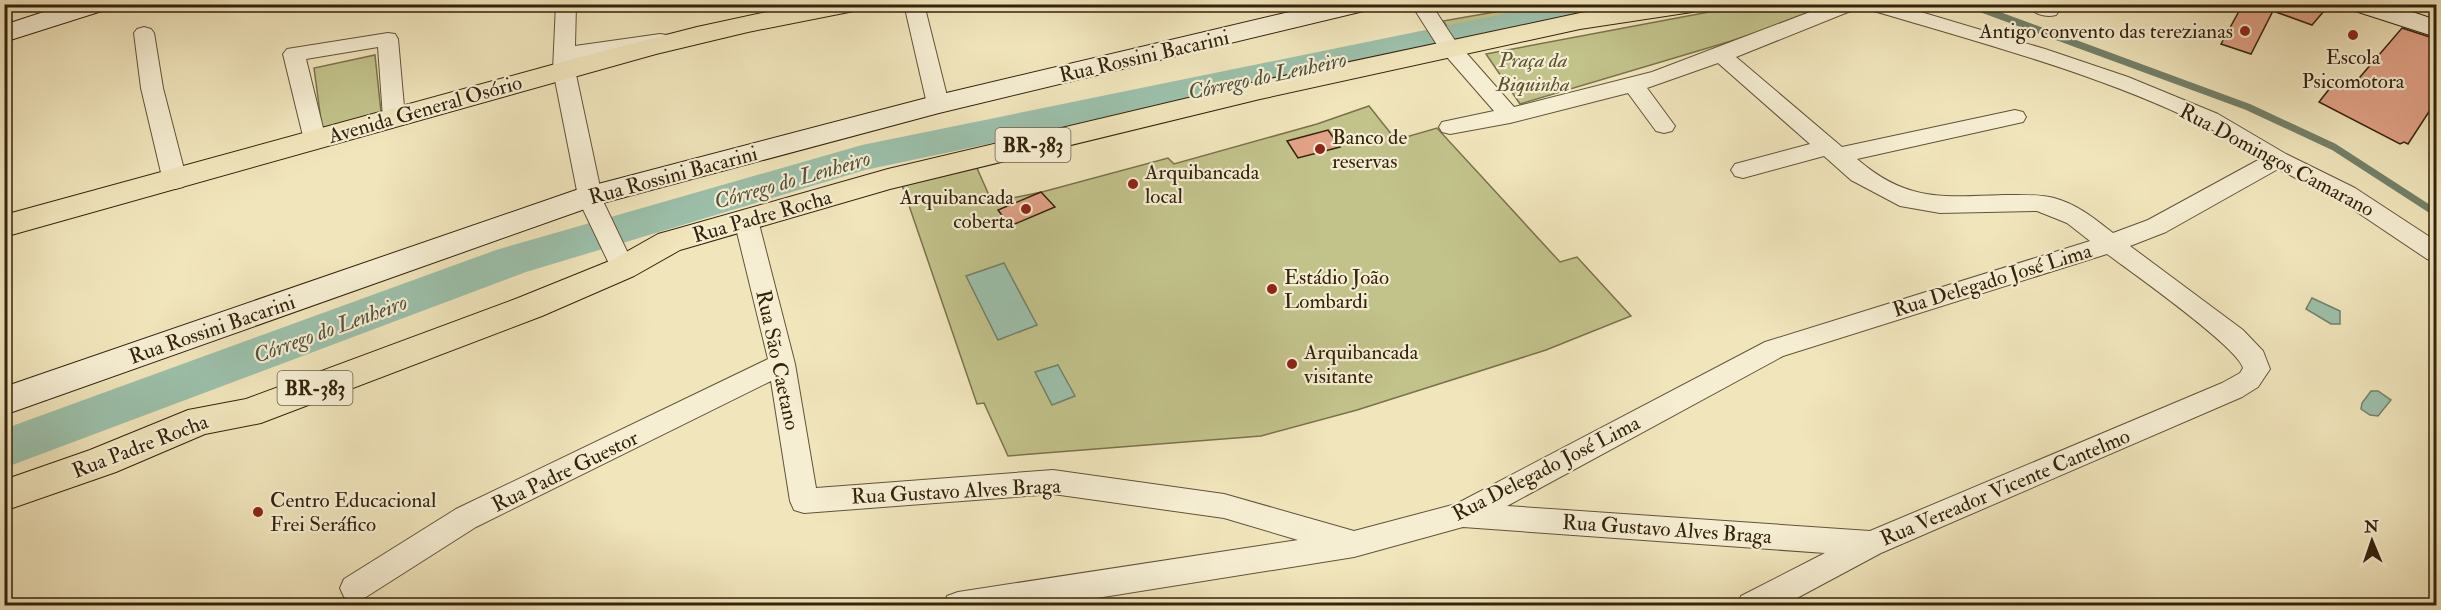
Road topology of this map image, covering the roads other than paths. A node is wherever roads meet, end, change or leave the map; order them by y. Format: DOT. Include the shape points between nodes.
graph roads {
  1 [pos="96,4"];
  2 [pos="566,4"];
  3 [pos="849,4"];
  4 [pos="914,4"];
  5 [pos="1359,4"];
  6 [pos="1692,4"];
  7 [pos="1851,4"];
  8 [pos="1871,4"];
  9 [pos="2361,4"];
  10 [pos="2390,4"];
  11 [pos="1423,9"];
  12 [pos="2436,20"];
  13 [pos="2436,29"];
  14 [pos="144,33"];
  15 [pos="4,34"];
  16 [pos="1448,46"];
  17 [pos="1720,54"];
  18 [pos="564,62"];
  19 [pos="1633,84"];
  20 [pos="938,104"];
  21 [pos="1510,117"];
  22 [pos="2015,117"];
  23 [pos="394,118"];
  24 [pos="1664,126"];
  25 [pos="1449,128"];
  26 [pos="315,140"];
  27 [pos="1833,151"];
  28 [pos="2278,159"];
  29 [pos="1743,170"];
  30 [pos="175,181"];
  31 [pos="591,199"];
  32 [pos="746,220"];
  33 [pos="4,226"];
  34 [pos="2109,244"];
  35 [pos="2436,253"];
  36 [pos="618,258"];
  37 [pos="782,364"];
  38 [pos="4,401"];
  39 [pos="4,496"];
  40 [pos="804,501"];
  41 [pos="1463,515"];
  42 [pos="1354,544"];
  43 [pos="1871,544"];
  44 [pos="355,588"];
  45 [pos="958,606"];
  46 [pos="1752,606"];
  1 -- 15 [label="main road"];
  2 -- 18 [label="street"];
  3 -- 18 [label="highway, Avenida General Osório"];
  4 -- 20 [label="street"];
  5 -- 20 [label="main road, Rua Rossini Bacarini"];
  6 -- 16 [label="highway, Rua Padre Rocha / BR-383"];
  7 -- 17 [label="street"];
  8 -- 28 [label="street, Rua Domingos Camarano" via="2120,82 2210,119"];
  9 -- 13 [label="main road"];
  10 -- 12 [label="main road"];
  11 -- 16 [label="street"];
  14 -- 30 [label="street" via="152,88"];
  16 -- 21 [label="street"];
  16 -- 32 [label="highway, Rua Padre Rocha / BR-383" via="888,179"];
  17 -- 19 [label="street"];
  17 -- 27 [label="street"];
  18 -- 23 [label="highway, Avenida General Osório"];
  18 -- 31 [label="street"];
  19 -- 21 [label="street"];
  19 -- 24 [label="street"];
  20 -- 31 [label="main road, Rua Rossini Bacarini"];
  21 -- 25 [label="street"];
  22 -- 27 [label="street"];
  23 -- 26 [label="highway, Avenida General Osório"];
  23 -- 26 [label="street" via="388,39 294,54"];
  26 -- 30 [label="highway, Avenida General Osório"];
  27 -- 29 [label="street"];
  27 -- 34 [label="street" via="1874,184 1908,200 1940,205 2023,202 2052,206 2075,217"];
  28 -- 34 [label="street, Rua Delegado José Lima" via="2157,226"];
  28 -- 35 [label="street, Rua Domingos Camarano" via="2347,194"];
  30 -- 33 [label="highway, Avenida General Osório"];
  31 -- 36 [label="street"];
  31 -- 38 [label="main road, Rua Rossini Bacarini"];
  32 -- 36 [label="highway, Rua Padre Rocha / BR-383"];
  32 -- 37 [label="street, Rua São Caetano"];
  34 -- 41 [label="street, Rua Delegado José Lima" via="1774,349"];
  34 -- 43 [label="street, Rua Vereador Vicente Cantelmo" via="2234,337 2254,358 2257,369 2249,380"];
  36 -- 39 [label="highway, Rua Padre Rocha / BR-383" via="530,307 248,413 201,420"];
  37 -- 40 [label="street, Rua São Caetano"];
  37 -- 44 [label="street, Rua Padre Guestor" via="466,518"];
  40 -- 42 [label="street, Rua Gustavo Alves Braga" via="1053,482 1224,506"];
  41 -- 42 [label="street, Rua Delegado José Lima"];
  41 -- 43 [label="street, Rua Gustavo Alves Braga"];
  42 -- 45 [label="street, Rua Delegado José Lima"];
  43 -- 46 [label="street, Rua Vereador Vicente Cantelmo"];
}
